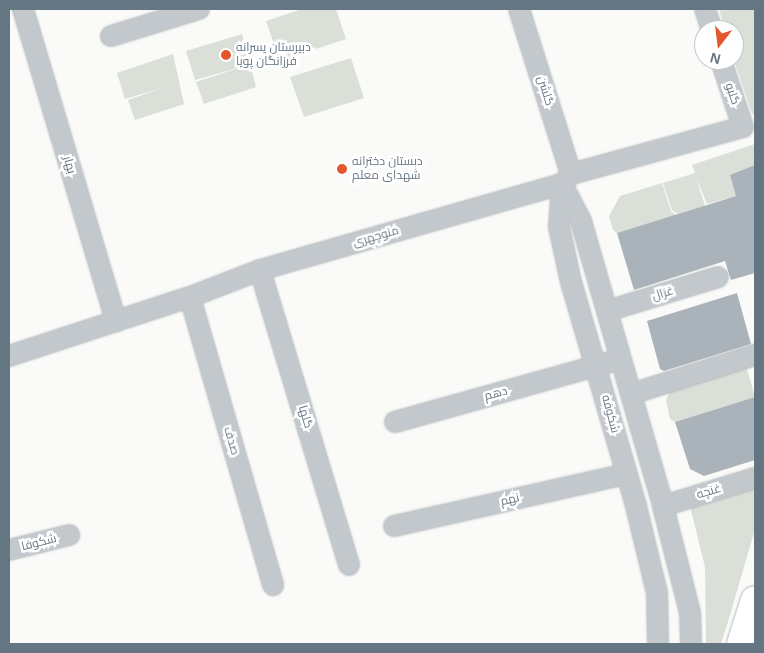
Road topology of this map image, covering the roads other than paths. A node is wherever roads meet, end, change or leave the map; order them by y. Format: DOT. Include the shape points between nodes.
graph roads {
  1 [pos="23,9"];
  2 [pos="199,9"];
  3 [pos="519,9"];
  4 [pos="111,36"];
  5 [pos="724,70"];
  6 [pos="743,128"];
  7 [pos="566,179"];
  8 [pos="260,270"];
  9 [pos="718,277"];
  10 [pos="190,297"];
  11 [pos="607,311"];
  12 [pos="116,321"];
  13 [pos="755,355"];
  14 [pos="9,356"];
  15 [pos="621,359"];
  16 [pos="597,367"];
  17 [pos="631,394"];
  18 [pos="395,422"];
  19 [pos="626,474"];
  20 [pos="755,478"];
  21 [pos="663,506"];
  22 [pos="394,526"];
  23 [pos="69,535"];
  24 [pos="9,550"];
  25 [pos="349,565"];
  26 [pos="273,585"];
  27 [pos="755,600"];
  28 [pos="658,644"];
  29 [pos="691,644"];
  30 [pos="741,644"];
  1 -- 12 [label="street, بهار"];
  2 -- 4 [label="street"];
  3 -- 7 [label="street, گلشن"];
  5 -- 6 [label="street, گلبو"];
  6 -- 7 [label="street, منوچهری"];
  7 -- 8 [label="street, منوچهری"];
  7 -- 11 [label="street"];
  7 -- 16 [label="street, شکوفه" via="559,227 571,282"];
  8 -- 10 [label="street, منوچهری"];
  8 -- 25 [label="street, گلها"];
  9 -- 11 [label="street, غزال"];
  10 -- 12 [label="street, منوچهری"];
  10 -- 26 [label="street, صدف"];
  11 -- 15 [label="street"];
  12 -- 14 [label="street, منوچهری"];
  13 -- 17 [label="street"];
  15 -- 16 [label="street, دهم"];
  15 -- 17 [label="street"];
  16 -- 18 [label="street, دهم"];
  16 -- 19 [label="street, شکوفه"];
  17 -- 21 [label="street"];
  19 -- 22 [label="street, نهم"];
  19 -- 28 [label="street, شکوفه" via="657,593"];
  20 -- 21 [label="street, غنچه"];
  21 -- 29 [label="street" via="690,613"];
  23 -- 24 [label="street, شکوفا"];
  27 -- 30 [label="highway"];
}
